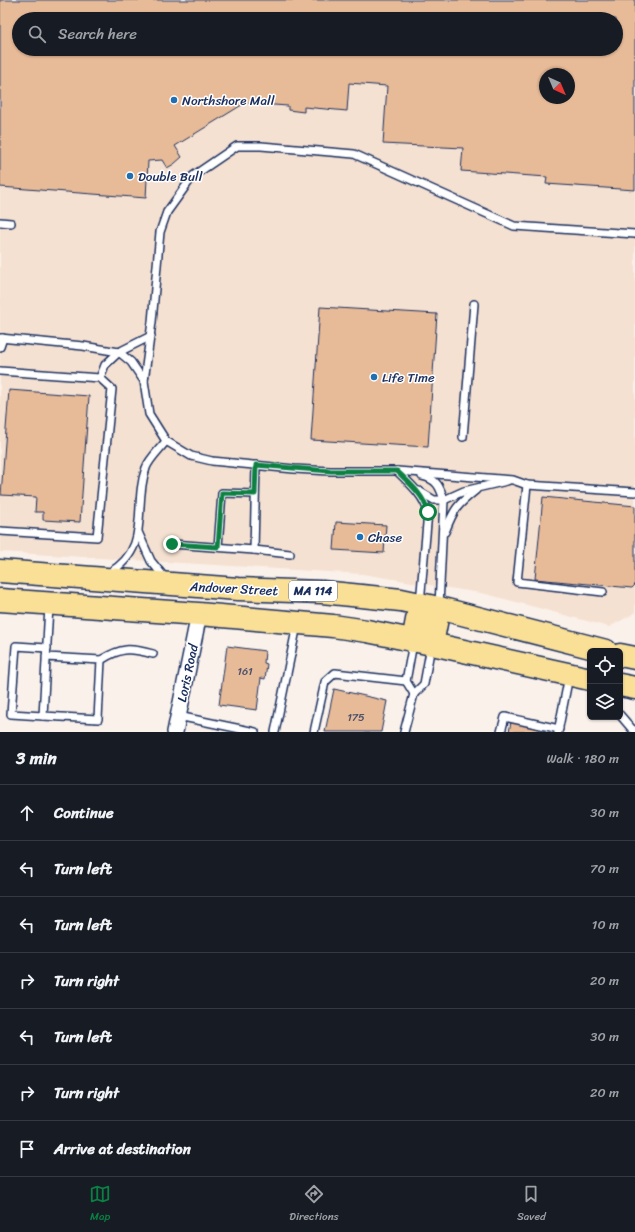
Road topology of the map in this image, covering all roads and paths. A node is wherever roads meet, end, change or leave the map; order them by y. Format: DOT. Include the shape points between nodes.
graph roads {
  1 [pos="0,222"];
  2 [pos="11,223"];
  3 [pos="635,234"];
  4 [pos="474,304"];
  5 [pos="151,336"];
  6 [pos="1,338"];
  7 [pos="0,347"];
  8 [pos="119,352"];
  9 [pos="0,371"];
  10 [pos="100,378"];
  11 [pos="144,381"];
  12 [pos="463,437"];
  13 [pos="166,441"];
  14 [pos="256,465"];
  15 [pos="397,471"];
  16 [pos="513,480"];
  17 [pos="527,485"];
  18 [pos="415,488"];
  19 [pos="478,488"];
  20 [pos="635,492"];
  21 [pos="255,494"];
  22 [pos="444,500"];
  23 [pos="0,531"];
  24 [pos="138,532"];
  25 [pos="442,537"];
  26 [pos="172,544"];
  27 [pos="218,547"];
  28 [pos="254,550"];
  29 [pos="290,554"];
  30 [pos="0,571"];
  31 [pos="96,579"];
  32 [pos="173,584"];
  33 [pos="206,587"];
  34 [pos="603,592"];
  35 [pos="0,600"];
  36 [pos="50,604"];
  37 [pos="430,606"];
  38 [pos="200,614"];
  39 [pos="297,623"];
  40 [pos="423,642"];
  41 [pos="47,648"];
  42 [pos="594,648"];
  43 [pos="153,654"];
  44 [pos="623,656"];
  45 [pos="46,657"];
  46 [pos="635,658"];
  47 [pos="101,660"];
  48 [pos="580,676"];
  49 [pos="406,681"];
  50 [pos="623,686"];
  51 [pos="635,688"];
  52 [pos="414,694"];
  53 [pos="43,716"];
  54 [pos="178,716"];
  55 [pos="623,718"];
  56 [pos="558,730"];
  57 [pos="635,730"];
  58 [pos="175,732"];
  59 [pos="255,732"];
  60 [pos="274,732"];
  61 [pos="314,732"];
  62 [pos="404,732"];
  63 [pos="501,732"];
  1 -- 2 [label="lane"];
  3 -- 5 [label="lane" via="514,226 354,154 237,146 193,176 167,212 160,232"];
  4 -- 12 [label="lane"];
  5 -- 8 [label="lane"];
  5 -- 11 [label="lane"];
  6 -- 7 [label="lane"];
  6 -- 8 [label="lane"];
  8 -- 10 [label="lane" via="105,364"];
  8 -- 11 [label="lane" via="131,362"];
  9 -- 10 [label="lane"];
  10 -- 23 [label="lane" via="112,389 97,537"];
  11 -- 13 [label="lane" via="149,414"];
  13 -- 14 [label="lane" via="191,456 212,461"];
  13 -- 24 [label="lane" via="146,466 141,484"];
  14 -- 15 [label="lane" via="330,471"];
  14 -- 21 [label="lane"];
  15 -- 16 [label="lane"];
  15 -- 18 [label="lane"];
  15 -- 22 [label="lane" via="430,477 440,486"];
  16 -- 17 [label="lane"];
  16 -- 19 [label="lane"];
  17 -- 20 [label="lane"];
  17 -- 34 [label="lane" via="516,582"];
  18 -- 22 [label="lane" via="434,500"];
  18 -- 37 [label="lane" via="426,504 428,512"];
  19 -- 22 [label="lane"];
  19 -- 25 [label="lane" via="453,511"];
  21 -- 27 [label="lane" via="222,493"];
  21 -- 28 [label="lane"];
  22 -- 25 [label="lane"];
  24 -- 31 [label="lane" via="132,550 120,565"];
  24 -- 32 [label="lane" via="157,570"];
  25 -- 37 [label="lane"];
  26 -- 27 [label="lane"];
  27 -- 28 [label="lane"];
  28 -- 29 [label="lane"];
  30 -- 31 [label="highway, Andover Street / MA 114"];
  31 -- 32 [label="highway, Andover Street / MA 114"];
  32 -- 33 [label="highway, Andover Street / MA 114"];
  33 -- 37 [label="highway, Andover Street / MA 114" via="346,594"];
  33 -- 38 [label="highway"];
  35 -- 36 [label="highway"];
  36 -- 38 [label="highway"];
  36 -- 41 [label="lane"];
  37 -- 40 [label="highway"];
  37 -- 42 [label="highway, Andover Street / MA 114"];
  38 -- 39 [label="highway"];
  38 -- 54 [label="street, Loris Road"];
  39 -- 40 [label="highway" via="367,631"];
  39 -- 60 [label="lane"];
  40 -- 48 [label="highway"];
  40 -- 49 [label="lane"];
  40 -- 52 [label="lane" via="424,684"];
  41 -- 45 [label="lane"];
  41 -- 53 [label="lane" via="16,646 11,714"];
  43 -- 47 [label="lane" via="133,649 114,652"];
  44 -- 46 [label="highway"];
  45 -- 47 [label="lane"];
  45 -- 53 [label="lane"];
  47 -- 53 [label="lane" via="98,719"];
  48 -- 56 [label="lane"];
  49 -- 52 [label="lane"];
  49 -- 61 [label="lane" via="335,673 325,682"];
  50 -- 51 [label="highway"];
  52 -- 62 [label="lane"];
  54 -- 58 [label="street, Loris Road"];
  54 -- 59 [label="lane"];
  55 -- 57 [label="lane"];
  56 -- 63 [label="lane" via="505,717"];
}
